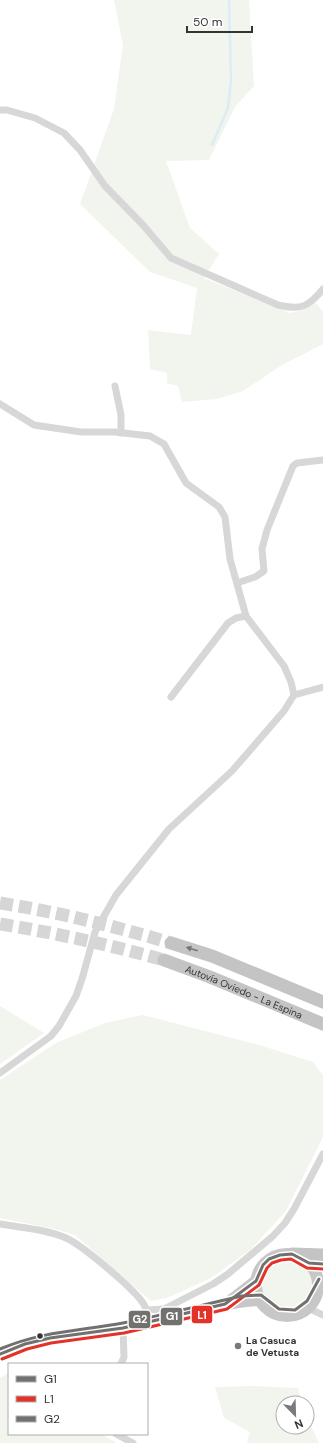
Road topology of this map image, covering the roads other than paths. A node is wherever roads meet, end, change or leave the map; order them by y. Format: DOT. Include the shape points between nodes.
graph roads {
  1 [pos="0,110"];
  2 [pos="323,289"];
  3 [pos="115,386"];
  4 [pos="0,404"];
  5 [pos="121,433"];
  6 [pos="323,460"];
  7 [pos="237,583"];
  8 [pos="246,616"];
  9 [pos="323,687"];
  10 [pos="294,695"];
  11 [pos="171,697"];
  12 [pos="171,943"];
  13 [pos="212,956"];
  14 [pos="164,960"];
  15 [pos="323,994"];
  16 [pos="256,996"];
  17 [pos="323,1002"];
  18 [pos="323,1024"];
  19 [pos="323,1029"];
  20 [pos="0,1072"];
  21 [pos="323,1154"];
  22 [pos="0,1224"];
  23 [pos="292,1254"];
  24 [pos="323,1255"];
  25 [pos="309,1263"];
  26 [pos="323,1264"];
  27 [pos="256,1281"];
  28 [pos="320,1285"];
  29 [pos="260,1300"];
  30 [pos="225,1304"];
  31 [pos="308,1308"];
  32 [pos="147,1310"];
  33 [pos="323,1315"];
  34 [pos="150,1323"];
  35 [pos="124,1328"];
  36 [pos="0,1354"];
  37 [pos="121,1363"];
  38 [pos="118,1435"];
  39 [pos="133,1443"];
  1 -- 2 [label="street" via="35,118 64,133 80,150 105,186 171,258 278,305 296,309 306,306"];
  3 -- 5 [label="street" via="121,415"];
  4 -- 5 [label="street" via="34,425 81,432"];
  5 -- 7 [label="street" via="150,436 164,444 186,483 219,507 225,517 230,559"];
  6 -- 7 [label="street" via="297,463 293,466 262,549 264,571"];
  7 -- 8 [label="street"];
  8 -- 10 [label="street" via="284,666"];
  8 -- 11 [label="street" via="228,623"];
  9 -- 10 [label="street"];
  10 -- 20 [label="street" via="284,711 232,771 168,829 116,894 95,932 76,996 52,1036"];
  13 -- 12 [label="highway, Autovía Oviedo - La Espina, one-way"];
  13 -- 15 [label="highway"];
  13 -- 17 [label="highway, Autovía Oviedo - La Espina"];
  14 -- 16 [label="highway, Autovía Oviedo - La Espina"];
  16 -- 18 [label="highway, Autovía Oviedo - La Espina"];
  16 -- 19 [label="highway"];
  21 -- 32 [label="street" via="288,1219 273,1236 213,1284 164,1309"];
  22 -- 32 [label="street" via="49,1233 79,1245 138,1297"];
  23 -- 24 [label="highway"];
  23 -- 25 [label="highway"];
  23 -- 27 [label="highway" via="269,1259 263,1265"];
  25 -- 26 [label="highway"];
  25 -- 28 [label="highway"];
  27 -- 29 [label="highway" via="256,1293"];
  27 -- 30 [label="highway"];
  28 -- 31 [label="highway" via="315,1300"];
  29 -- 30 [label="highway"];
  29 -- 31 [label="highway" via="269,1311 285,1316 296,1315"];
  30 -- 34 [label="highway"];
  31 -- 33 [label="street"];
  32 -- 34 [label="street"];
  34 -- 35 [label="highway"];
  35 -- 36 [label="highway" via="50,1338 24,1344"];
  35 -- 37 [label="street" via="124,1357"];
  38 -- 39 [label="street"];
}
